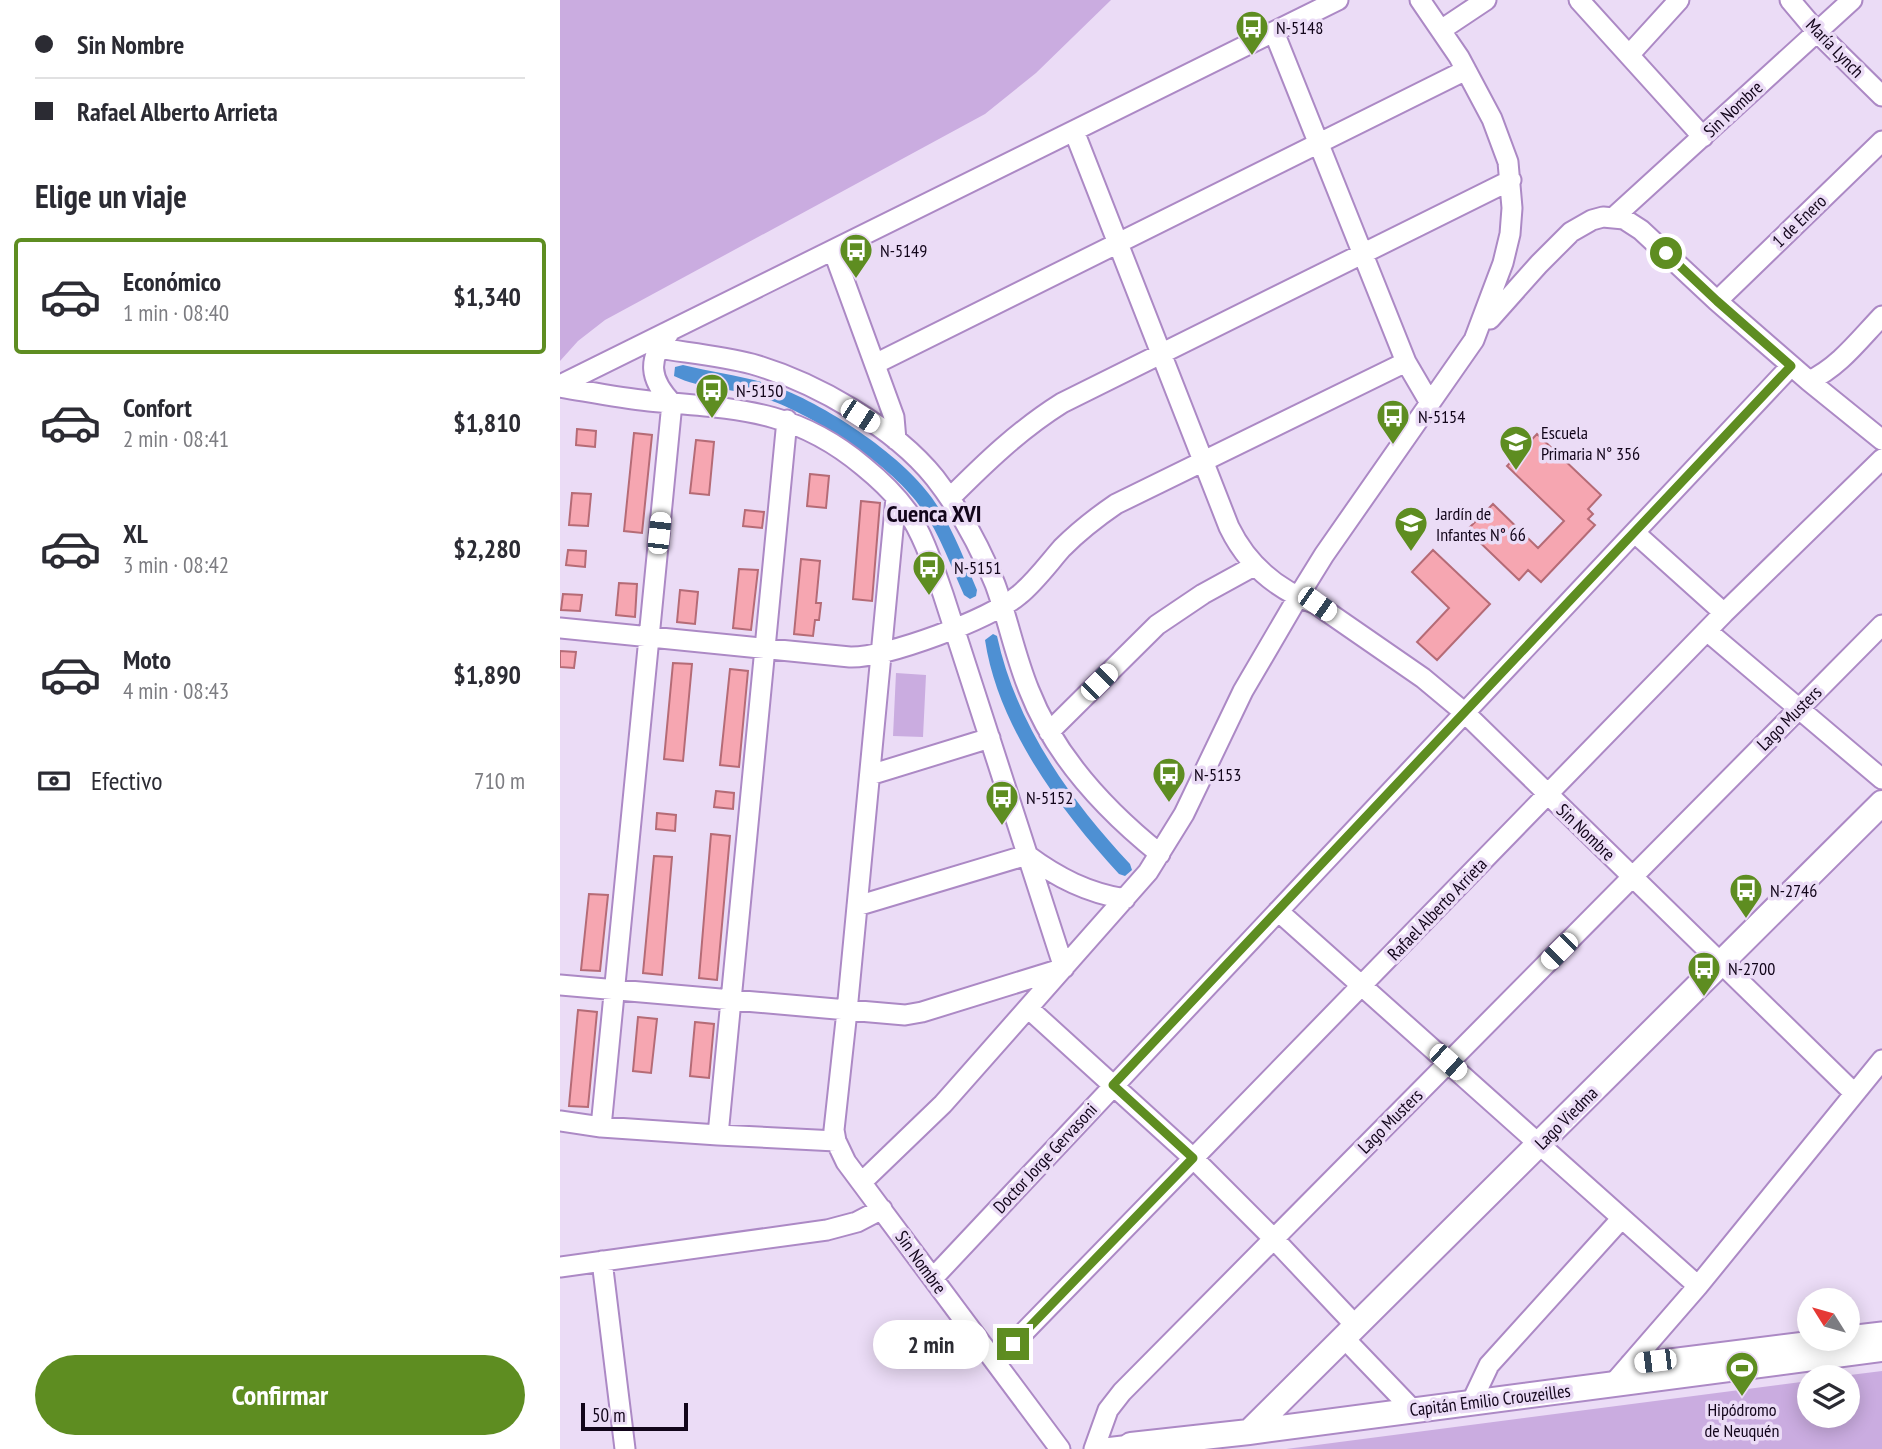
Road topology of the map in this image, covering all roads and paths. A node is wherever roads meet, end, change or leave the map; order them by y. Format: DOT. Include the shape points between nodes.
graph roads {
  1 [pos="1338,0"];
  2 [pos="1420,0"];
  3 [pos="1486,0"];
  4 [pos="1579,0"];
  5 [pos="1679,0"];
  6 [pos="1790,0"];
  7 [pos="1852,0"];
  8 [pos="1441,30"];
  9 [pos="1274,32"];
  10 [pos="1817,32"];
  11 [pos="1629,55"];
  12 [pos="1466,70"];
  13 [pos="1882,96"];
  14 [pos="1074,131"];
  15 [pos="1703,137"];
  16 [pos="1882,141"];
  17 [pos="1318,143"];
  18 [pos="1511,180"];
  19 [pos="1614,217"];
  20 [pos="1118,243"];
  21 [pos="834,250"];
  22 [pos="1362,253"];
  23 [pos="1717,301"];
  24 [pos="1882,316"];
  25 [pos="673,329"];
  26 [pos="1474,340"];
  27 [pos="658,348"];
  28 [pos="1161,353"];
  29 [pos="1406,362"];
  30 [pos="875,364"];
  31 [pos="1791,366"];
  32 [pos="1809,381"];
  33 [pos="560,386"];
  34 [pos="672,403"];
  35 [pos="1430,403"];
  36 [pos="787,421"];
  37 [pos="896,440"];
  38 [pos="1882,440"];
  39 [pos="1882,459"];
  40 [pos="1203,461"];
  41 [pos="896,498"];
  42 [pos="950,498"];
  43 [pos="1635,533"];
  44 [pos="1254,566"];
  45 [pos="1298,597"];
  46 [pos="1003,607"];
  47 [pos="1724,613"];
  48 [pos="1882,625"];
  49 [pos="560,628"];
  50 [pos="955,628"];
  51 [pos="1707,631"];
  52 [pos="649,637"];
  53 [pos="765,649"];
  54 [pos="881,653"];
  55 [pos="1798,708"];
  56 [pos="1465,713"];
  57 [pos="1049,732"];
  58 [pos="990,738"];
  59 [pos="870,775"];
  60 [pos="1882,779"];
  61 [pos="1548,794"];
  62 [pos="1882,803"];
  63 [pos="1160,854"];
  64 [pos="1027,855"];
  65 [pos="1632,876"];
  66 [pos="1125,899"];
  67 [pos="857,906"];
  68 [pos="1278,911"];
  69 [pos="1721,963"];
  70 [pos="1064,968"];
  71 [pos="560,985"];
  72 [pos="1362,985"];
  73 [pos="614,990"];
  74 [pos="731,1000"];
  75 [pos="1028,1008"];
  76 [pos="847,1011"];
  77 [pos="1882,1059"];
  78 [pos="1448,1062"];
  79 [pos="1113,1085"];
  80 [pos="1854,1093"];
  81 [pos="560,1121"];
  82 [pos="601,1126"];
  83 [pos="718,1135"];
  84 [pos="836,1141"];
  85 [pos="1539,1144"];
  86 [pos="1193,1158"];
  87 [pos="862,1182"];
  88 [pos="882,1209"];
  89 [pos="1622,1218"];
  90 [pos="1273,1238"];
  91 [pos="601,1261"];
  92 [pos="560,1267"];
  93 [pos="933,1278"];
  94 [pos="1698,1286"];
  95 [pos="1350,1332"];
  96 [pos="1882,1332"];
  97 [pos="1860,1335"];
  98 [pos="1797,1343"];
  99 [pos="1882,1349"];
  100 [pos="995,1362"];
  101 [pos="1630,1364"];
  102 [pos="1612,1385"];
  103 [pos="1471,1403"];
  104 [pos="1413,1410"];
  105 [pos="1249,1432"];
  106 [pos="1131,1447"];
  107 [pos="625,1449"];
  108 [pos="1060,1449"];
  109 [pos="1095,1449"];
  1 -- 9 [label="street"];
  2 -- 8 [label="street"];
  3 -- 8 [label="street"];
  4 -- 11 [label="street"];
  5 -- 11 [label="street"];
  6 -- 10 [label="street, María Lynch"];
  7 -- 10 [label="street, Sin Nombre"];
  8 -- 12 [label="street"];
  9 -- 14 [label="street"];
  9 -- 17 [label="street"];
  10 -- 13 [label="street, María Lynch"];
  10 -- 15 [label="street, Sin Nombre"];
  11 -- 15 [label="street"];
  12 -- 17 [label="street"];
  12 -- 18 [label="street" via="1502,141"];
  14 -- 20 [label="street, Sin Nombre"];
  14 -- 21 [label="street"];
  15 -- 19 [label="street, Sin Nombre"];
  16 -- 23 [label="street, 1 de Enero"];
  17 -- 20 [label="street"];
  17 -- 22 [label="street"];
  18 -- 22 [label="street"];
  18 -- 26 [label="street" via="1506,253"];
  19 -- 23 [label="street" via="1642,230"];
  19 -- 26 [label="street, Sin Nombre" via="1592,219 1571,232"];
  20 -- 28 [label="street, Sin Nombre"];
  20 -- 30 [label="street"];
  21 -- 25 [label="street"];
  21 -- 30 [label="street"];
  22 -- 28 [label="street"];
  22 -- 29 [label="street"];
  23 -- 31 [label="street"];
  24 -- 32 [label="street" via="1837,364"];
  25 -- 27 [label="street"];
  25 -- 33 [label="street"];
  26 -- 35 [label="street"];
  27 -- 34 [label="street" via="655,378"];
  27 -- 37 [label="street" via="774,371 825,394"];
  28 -- 40 [label="street, Sin Nombre"];
  28 -- 42 [label="street" via="1039,417"];
  29 -- 35 [label="street"];
  29 -- 40 [label="street"];
  30 -- 37 [label="street" via="894,417"];
  31 -- 32 [label="street"];
  31 -- 43 [label="street, Doctor Jorge Gervasoni"];
  32 -- 38 [label="street"];
  33 -- 34 [label="street"];
  34 -- 36 [label="street" via="740,409"];
  34 -- 52 [label="street"];
  35 -- 45 [label="street"];
  36 -- 41 [label="street" via="841,450"];
  36 -- 53 [label="street"];
  37 -- 42 [label="street"];
  39 -- 47 [label="street, Rafael Alberto Arrieta"];
  40 -- 44 [label="street, Sin Nombre" via="1235,540"];
  40 -- 46 [label="street" via="1096,518"];
  41 -- 50 [label="street" via="921,536"];
  41 -- 54 [label="street"];
  42 -- 46 [label="street" via="976,541"];
  43 -- 47 [label="street"];
  43 -- 56 [label="street, Doctor Jorge Gervasoni"];
  44 -- 45 [label="street, Sin Nombre"];
  44 -- 57 [label="street" via="1157,625"];
  45 -- 56 [label="street, Sin Nombre" via="1317,604 1402,663"];
  45 -- 63 [label="street" via="1254,671"];
  46 -- 50 [label="street"];
  46 -- 57 [label="street" via="1028,688"];
  47 -- 51 [label="street, Rafael Alberto Arrieta"];
  48 -- 55 [label="street, Lago Musters"];
  49 -- 52 [label="street"];
  50 -- 54 [label="street"];
  50 -- 58 [label="street"];
  51 -- 55 [label="street"];
  51 -- 61 [label="street, Rafael Alberto Arrieta"];
  52 -- 53 [label="street"];
  52 -- 73 [label="street"];
  53 -- 54 [label="street" via="850,657"];
  53 -- 74 [label="street"];
  54 -- 59 [label="street"];
  55 -- 60 [label="street"];
  55 -- 65 [label="street, Lago Musters"];
  56 -- 61 [label="street, Sin Nombre"];
  56 -- 68 [label="street, Doctor Jorge Gervasoni"];
  57 -- 63 [label="street" via="1111,811"];
  58 -- 59 [label="street"];
  58 -- 64 [label="street"];
  59 -- 67 [label="street"];
  61 -- 65 [label="street, Sin Nombre"];
  61 -- 72 [label="street, Rafael Alberto Arrieta"];
  62 -- 69 [label="main road, Lago Viedma"];
  63 -- 66 [label="street"];
  64 -- 66 [label="street" via="1075,885"];
  64 -- 67 [label="street"];
  64 -- 70 [label="street"];
  65 -- 69 [label="street, Sin Nombre"];
  65 -- 78 [label="street, Lago Musters"];
  66 -- 70 [label="street"];
  67 -- 76 [label="street"];
  68 -- 72 [label="street"];
  68 -- 79 [label="street, Doctor Jorge Gervasoni"];
  69 -- 80 [label="street, Sin Nombre"];
  69 -- 85 [label="main road, Lago Viedma"];
  70 -- 75 [label="street"];
  70 -- 76 [label="street" via="922,1012"];
  71 -- 73 [label="street"];
  72 -- 78 [label="street"];
  72 -- 86 [label="street, Rafael Alberto Arrieta"];
  73 -- 74 [label="street"];
  73 -- 82 [label="street"];
  74 -- 76 [label="street"];
  74 -- 83 [label="street"];
  75 -- 79 [label="street"];
  75 -- 87 [label="street" via="923,1125"];
  76 -- 84 [label="street" via="834,1120"];
  77 -- 80 [label="street"];
  78 -- 85 [label="street"];
  78 -- 90 [label="street, Lago Musters"];
  79 -- 86 [label="street"];
  79 -- 93 [label="street, Doctor Jorge Gervasoni"];
  80 -- 94 [label="street"];
  81 -- 82 [label="street"];
  82 -- 83 [label="street"];
  83 -- 84 [label="street"];
  84 -- 87 [label="street, Sin Nombre"];
  85 -- 89 [label="street"];
  85 -- 95 [label="main road, Lago Viedma"];
  86 -- 90 [label="street"];
  86 -- 100 [label="street, Rafael Alberto Arrieta"];
  87 -- 88 [label="street, Sin Nombre"];
  88 -- 91 [label="street" via="827,1230"];
  88 -- 93 [label="street, Sin Nombre"];
  89 -- 94 [label="street"];
  89 -- 103 [label="street" via="1489,1365"];
  90 -- 95 [label="street"];
  90 -- 109 [label="street, Lago Musters" via="1122,1392 1108,1410"];
  91 -- 92 [label="street"];
  91 -- 107 [label="street"];
  93 -- 100 [label="street, Sin Nombre"];
  94 -- 101 [label="street"];
  95 -- 104 [label="street"];
  95 -- 105 [label="main road, Lago Viedma"];
  96 -- 97 [label="street"];
  98 -- 101 [label="street"];
  99 -- 102 [label="main road, Capitán Emilio Crouzeilles"];
  100 -- 108 [label="street, Sin Nombre"];
  101 -- 102 [label="street"];
  102 -- 103 [label="main road, Capitán Emilio Crouzeilles"];
  103 -- 104 [label="main road, Capitán Emilio Crouzeilles"];
  104 -- 105 [label="main road, Capitán Emilio Crouzeilles"];
  105 -- 106 [label="main road, Capitán Emilio Crouzeilles"];
  106 -- 109 [label="street, Capitán Emilio Crouzeilles"];
}
